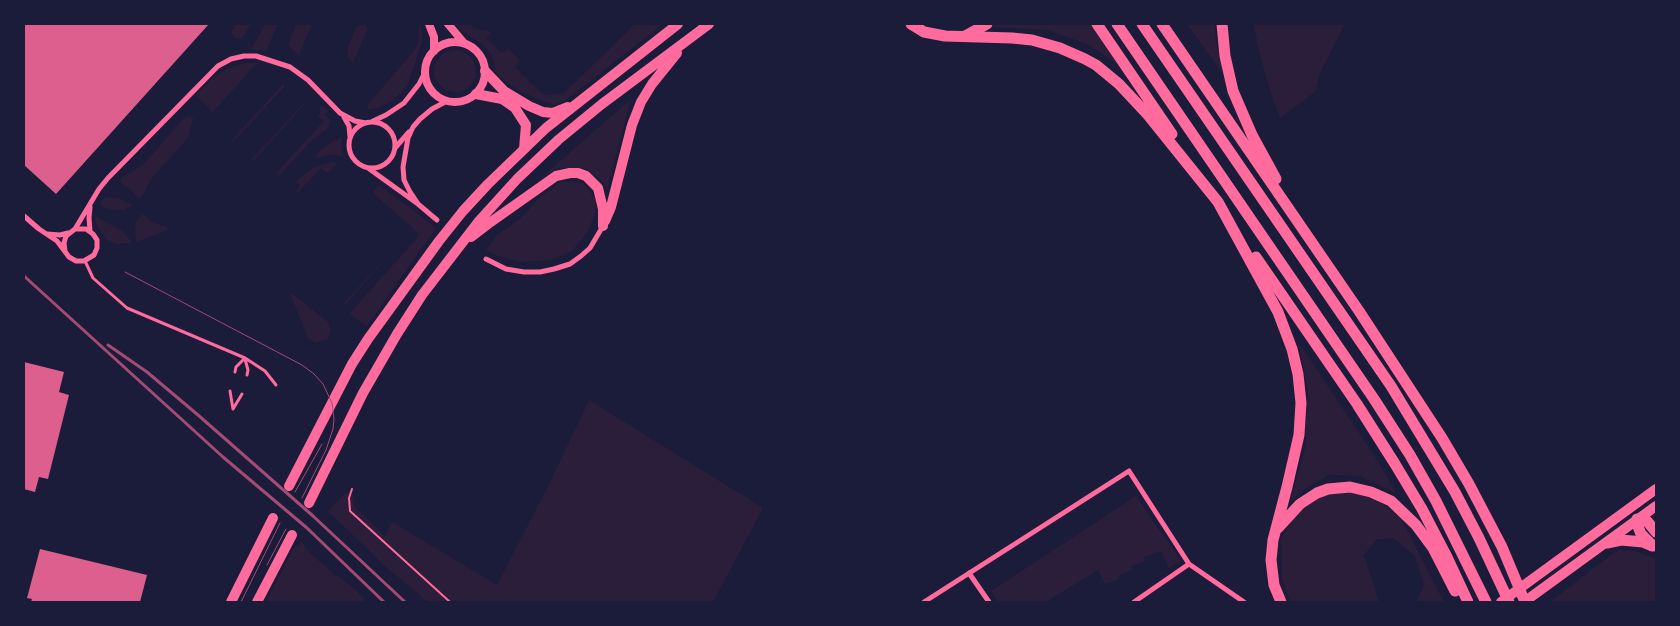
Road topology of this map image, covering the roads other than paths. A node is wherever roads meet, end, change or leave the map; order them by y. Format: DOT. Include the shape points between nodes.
graph roads {
  1 [pos="429,24"];
  2 [pos="448,24"];
  3 [pos="708,24"];
  4 [pos="911,24"];
  5 [pos="987,24"];
  6 [pos="1097,24"];
  7 [pos="1117,24"];
  8 [pos="1142,24"];
  9 [pos="1162,24"];
  10 [pos="1222,24"];
  11 [pos="676,25"];
  12 [pos="965,36"];
  13 [pos="690,38"];
  14 [pos="464,43"];
  15 [pos="434,51"];
  16 [pos="485,71"];
  17 [pos="425,72"];
  18 [pos="476,94"];
  19 [pos="447,101"];
  20 [pos="344,116"];
  21 [pos="368,123"];
  22 [pos="413,128"];
  23 [pos="350,138"];
  24 [pos="395,149"];
  25 [pos="524,149"];
  26 [pos="367,167"];
  27 [pos="1218,202"];
  28 [pos="418,204"];
  29 [pos="90,206"];
  30 [pos="24,216"];
  31 [pos="438,220"];
  32 [pos="603,226"];
  33 [pos="75,229"];
  34 [pos="90,231"];
  35 [pos="68,233"];
  36 [pos="47,234"];
  37 [pos="1314,246"];
  38 [pos="65,251"];
  39 [pos="450,257"];
  40 [pos="486,259"];
  41 [pos="85,261"];
  42 [pos="245,358"];
  43 [pos="235,372"];
  44 [pos="247,375"];
  45 [pos="276,385"];
  46 [pos="230,391"];
  47 [pos="242,394"];
  48 [pos="289,486"];
  49 [pos="1656,489"];
  50 [pos="308,503"];
  51 [pos="1656,506"];
  52 [pos="1629,509"];
  53 [pos="273,518"];
  54 [pos="1637,519"];
  55 [pos="1276,532"];
  56 [pos="1656,532"];
  57 [pos="292,535"];
  58 [pos="1607,543"];
  59 [pos="1502,547"];
  60 [pos="1655,547"];
  61 [pos="1189,564"];
  62 [pos="969,573"];
  63 [pos="231,602"];
  64 [pos="257,602"];
  65 [pos="924,602"];
  66 [pos="989,602"];
  67 [pos="1134,602"];
  68 [pos="1244,602"];
  69 [pos="1282,602"];
  70 [pos="1461,602"];
  71 [pos="1468,602"];
  72 [pos="1486,602"];
  73 [pos="1501,602"];
  74 [pos="1508,602"];
  75 [pos="1525,602"];
  76 [pos="1532,602"];
  1 -- 15 [label="street" via="434,37"];
  2 -- 14 [label="street"];
  3 -- 13 [label="main road"];
  4 -- 12 [label="highway" via="924,32"];
  5 -- 12 [label="highway"];
  6 -- 27 [label="highway"];
  7 -- 72 [label="highway" via="1410,455"];
  8 -- 74 [label="highway" via="1390,386 1459,499"];
  9 -- 37 [label="highway"];
  10 -- 37 [label="highway" via="1225,56 1241,111"];
  11 -- 16 [label="main road" via="571,105 553,113 517,100"];
  11 -- 25 [label="main road"];
  12 -- 27 [label="highway" via="1032,40 1074,53 1096,65 1148,115"];
  13 -- 32 [label="main road" via="641,102"];
  13 -- 39 [label="main road" via="558,140 500,197"];
  14 -- 15 [label="street" via="451,42"];
  14 -- 16 [label="street" via="479,54"];
  15 -- 17 [label="street"];
  16 -- 18 [label="street" via="483,84"];
  17 -- 19 [label="street" via="432,92"];
  17 -- 21 [label="street" via="404,103 386,116"];
  18 -- 19 [label="street" via="462,102"];
  18 -- 25 [label="main road" via="502,99 516,108 526,127"];
  19 -- 22 [label="street" via="432,108"];
  20 -- 21 [label="street"];
  20 -- 23 [label="street"];
  20 -- 29 [label="street" via="290,67 256,56 232,59 218,66 108,178"];
  21 -- 23 [label="street" via="356,129"];
  21 -- 24 [label="street" via="388,128 395,141"];
  22 -- 24 [label="street"];
  22 -- 28 [label="street" via="403,167 404,180"];
  23 -- 26 [label="street" via="352,154"];
  24 -- 26 [label="street" via="393,156 382,166"];
  25 -- 48 [label="main road" via="463,211 382,319 352,364"];
  26 -- 28 [label="street"];
  27 -- 55 [label="highway" via="1278,312 1296,362 1301,404 1299,435"];
  27 -- 71 [label="highway" via="1395,464 1426,517"];
  28 -- 31 [label="street"];
  29 -- 33 [label="street"];
  29 -- 34 [label="street"];
  30 -- 36 [label="street"];
  32 -- 39 [label="main road" via="598,188 586,176 570,173 556,176 470,238"];
  32 -- 40 [label="street" via="590,248 581,256 554,269 524,272 506,269"];
  33 -- 34 [label="street"];
  33 -- 35 [label="street"];
  34 -- 41 [label="street" via="97,240 97,248 94,255"];
  35 -- 36 [label="street"];
  35 -- 38 [label="street" via="64,240"];
  36 -- 38 [label="street"];
  37 -- 59 [label="highway" via="1442,438"];
  38 -- 41 [label="street" via="72,260"];
  39 -- 50 [label="main road" via="388,349"];
  41 -- 42 [label="lane" via="93,278 130,310"];
  42 -- 43 [label="lane"];
  42 -- 44 [label="lane"];
  42 -- 45 [label="lane" via="265,371"];
  46 -- 47 [label="lane" via="233,410"];
  49 -- 52 [label="main road"];
  51 -- 54 [label="main road"];
  52 -- 54 [label="main road"];
  52 -- 73 [label="main road"];
  53 -- 63 [label="main road"];
  54 -- 56 [label="highway" via="1647,521"];
  54 -- 58 [label="main road"];
  54 -- 60 [label="highway" via="1641,534"];
  55 -- 69 [label="highway" via="1271,572"];
  55 -- 70 [label="highway" via="1300,504 1328,489 1350,487 1371,492 1391,501 1416,525 1433,548"];
  57 -- 64 [label="main road"];
  58 -- 60 [label="highway" via="1622,540"];
  58 -- 75 [label="main road"];
  59 -- 75 [label="highway"];
  59 -- 76 [label="highway"];
  61 -- 62 [label="street" via="1129,471"];
  61 -- 67 [label="street"];
  61 -- 68 [label="street"];
  62 -- 65 [label="street"];
  62 -- 66 [label="street"];
}
